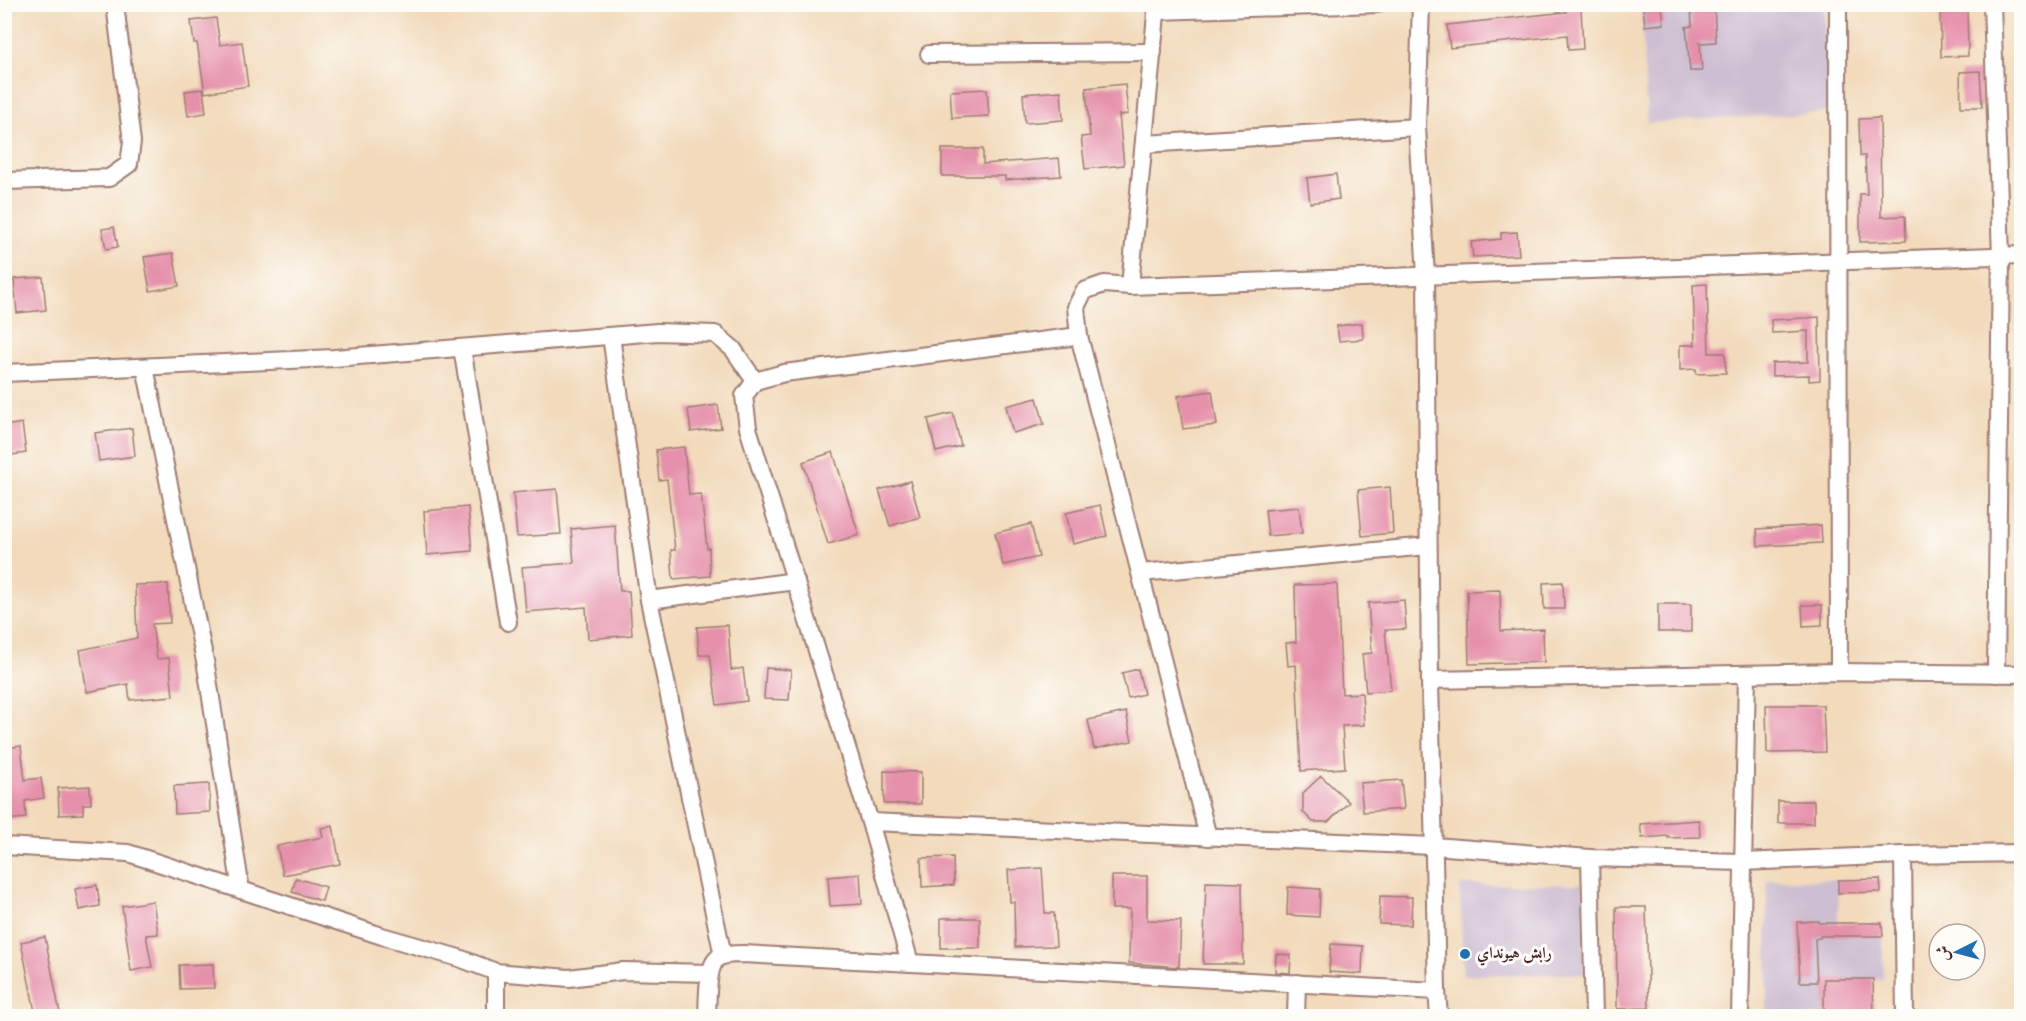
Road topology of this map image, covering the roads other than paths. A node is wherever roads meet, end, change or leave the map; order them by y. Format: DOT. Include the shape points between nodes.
graph roads {
  1 [pos="115,4"];
  2 [pos="1377,4"];
  3 [pos="1421,4"];
  4 [pos="1838,4"];
  5 [pos="1992,4"];
  6 [pos="1157,8"];
  7 [pos="1153,52"];
  8 [pos="929,54"];
  9 [pos="1417,127"];
  10 [pos="1145,144"];
  11 [pos="4,181"];
  12 [pos="2022,255"];
  13 [pos="2001,256"];
  14 [pos="1839,261"];
  15 [pos="1426,276"];
  16 [pos="1130,286"];
  17 [pos="611,336"];
  18 [pos="1079,336"];
  19 [pos="462,348"];
  20 [pos="144,367"];
  21 [pos="4,373"];
  22 [pos="755,381"];
  23 [pos="1428,546"];
  24 [pos="1141,573"];
  25 [pos="795,581"];
  26 [pos="649,600"];
  27 [pos="508,622"];
  28 [pos="1839,672"];
  29 [pos="1747,674"];
  30 [pos="1996,674"];
  31 [pos="2022,674"];
  32 [pos="1430,680"];
  33 [pos="870,822"];
  34 [pos="1208,837"];
  35 [pos="4,846"];
  36 [pos="1433,846"];
  37 [pos="2022,853"];
  38 [pos="1903,855"];
  39 [pos="1590,858"];
  40 [pos="1743,862"];
  41 [pos="241,890"];
  42 [pos="723,956"];
  43 [pos="910,963"];
  44 [pos="495,972"];
  45 [pos="710,973"];
  46 [pos="1297,983"];
  47 [pos="1437,991"];
  48 [pos="496,1017"];
  49 [pos="707,1017"];
  50 [pos="1296,1017"];
  51 [pos="1439,1017"];
  52 [pos="1594,1017"];
  53 [pos="1740,1017"];
  54 [pos="1905,1017"];
  1 -- 11 [label="street" via="132,142 129,164 110,178"];
  2 -- 6 [label="street"];
  3 -- 9 [label="street"];
  4 -- 14 [label="street"];
  5 -- 13 [label="street"];
  6 -- 7 [label="street"];
  7 -- 8 [label="street"];
  7 -- 10 [label="street"];
  9 -- 10 [label="street"];
  9 -- 15 [label="street"];
  10 -- 16 [label="street"];
  12 -- 13 [label="street"];
  13 -- 14 [label="street"];
  13 -- 30 [label="street"];
  14 -- 15 [label="street"];
  14 -- 28 [label="street"];
  15 -- 16 [label="street"];
  15 -- 23 [label="street"];
  16 -- 18 [label="street" via="1104,284 1084,291 1076,307"];
  17 -- 19 [label="street"];
  17 -- 22 [label="street" via="658,332 715,334 733,349"];
  17 -- 26 [label="street"];
  18 -- 22 [label="street"];
  18 -- 24 [label="street"];
  19 -- 20 [label="street"];
  19 -- 27 [label="street"];
  20 -- 21 [label="street"];
  20 -- 41 [label="street" via="206,666"];
  22 -- 25 [label="street" via="744,396 748,428"];
  23 -- 24 [label="street"];
  23 -- 32 [label="street"];
  24 -- 34 [label="street"];
  25 -- 26 [label="street"];
  25 -- 33 [label="street"];
  26 -- 42 [label="street"];
  28 -- 29 [label="street"];
  28 -- 30 [label="street"];
  29 -- 32 [label="street"];
  29 -- 40 [label="street"];
  30 -- 31 [label="street"];
  32 -- 36 [label="street"];
  33 -- 34 [label="street"];
  33 -- 43 [label="street"];
  34 -- 36 [label="street"];
  35 -- 41 [label="street" via="128,853"];
  36 -- 39 [label="street"];
  36 -- 47 [label="street"];
  37 -- 38 [label="street"];
  38 -- 40 [label="street"];
  38 -- 54 [label="street"];
  39 -- 40 [label="street"];
  39 -- 52 [label="street"];
  40 -- 53 [label="street"];
  41 -- 44 [label="street"];
  42 -- 43 [label="street"];
  42 -- 45 [label="street" via="716,960"];
  43 -- 46 [label="street"];
  44 -- 45 [label="street" via="569,978 623,971"];
  44 -- 48 [label="street"];
  45 -- 49 [label="street"];
  46 -- 47 [label="street"];
  46 -- 50 [label="street"];
  47 -- 51 [label="street"];
}
